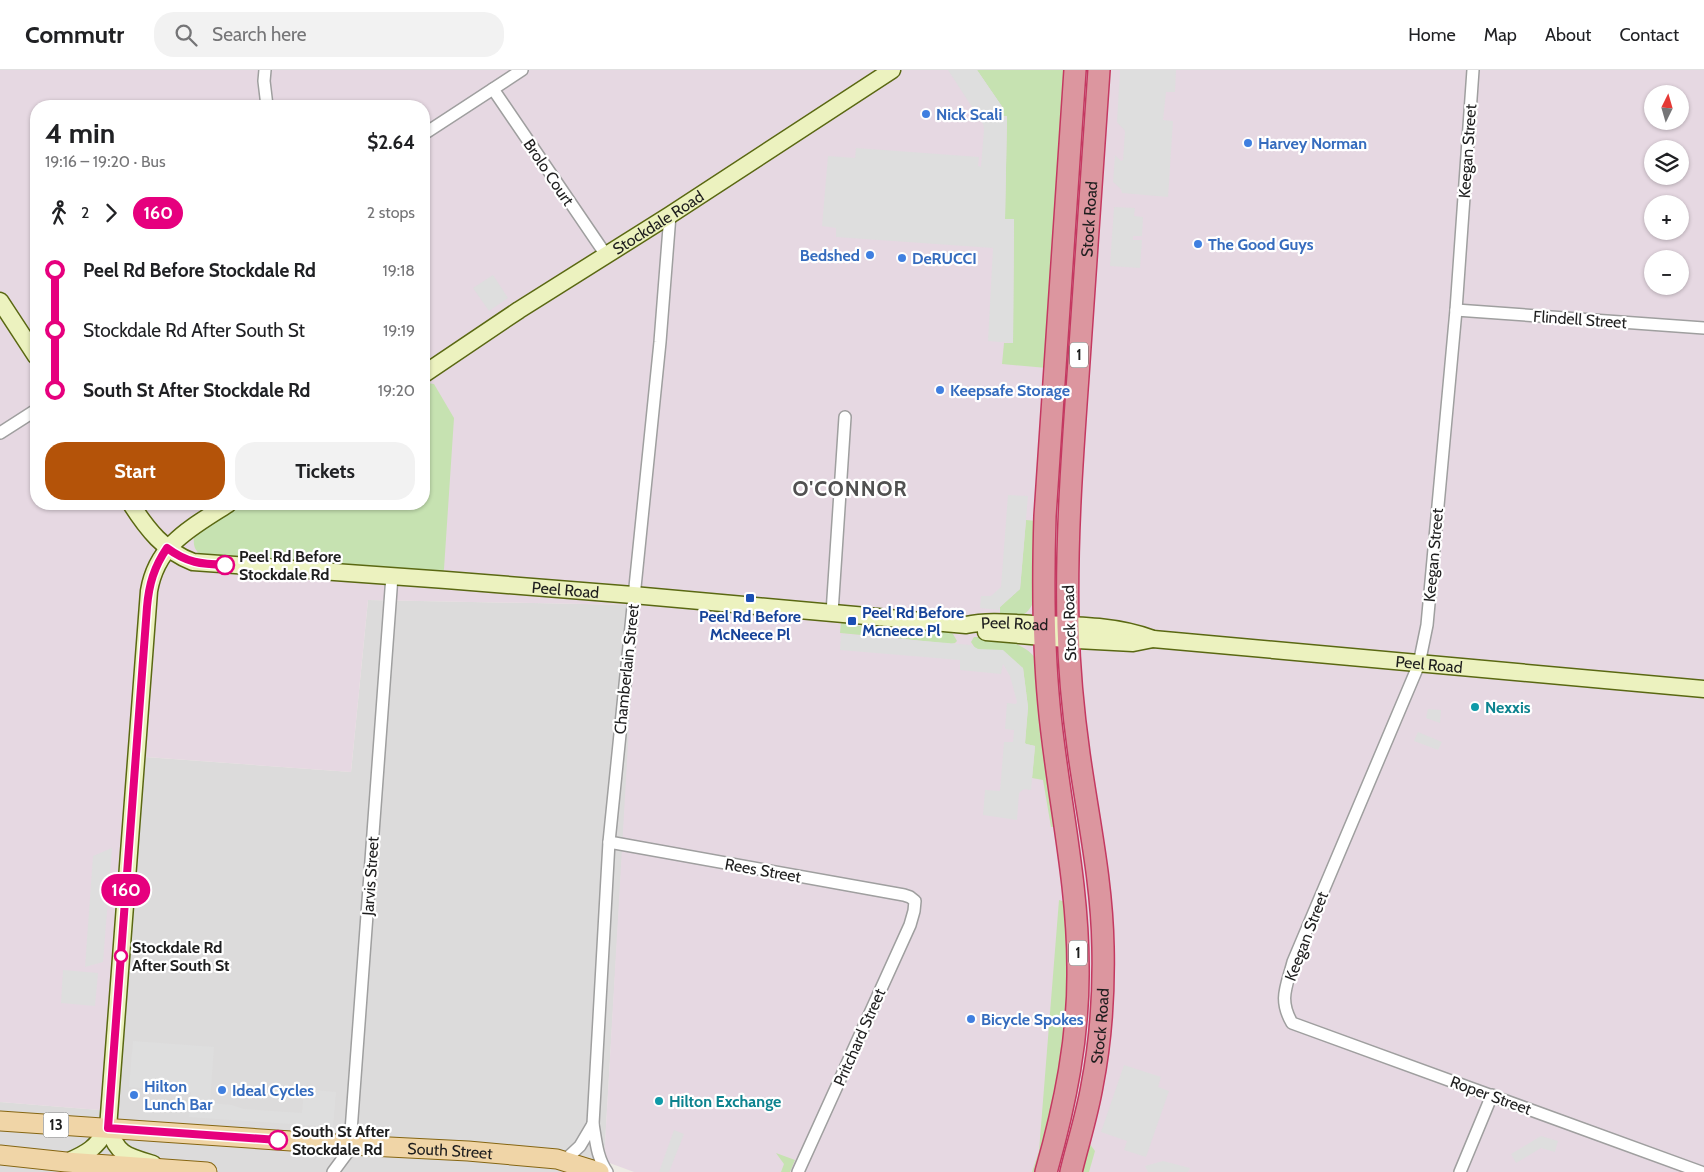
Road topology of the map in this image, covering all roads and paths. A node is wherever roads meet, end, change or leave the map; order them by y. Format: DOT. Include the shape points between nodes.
graph roads {
  1 [pos="265,70"];
  2 [pos="522,70"];
  3 [pos="892,70"];
  4 [pos="1075,70"];
  5 [pos="1099,70"];
  6 [pos="1473,70"];
  7 [pos="493,89"];
  8 [pos="266,100"];
  9 [pos="430,130"];
  10 [pos="670,215"];
  11 [pos="606,255"];
  12 [pos="0,301"];
  13 [pos="1456,310"];
  14 [pos="1704,328"];
  15 [pos="30,347"];
  16 [pos="430,370"];
  17 [pos="30,414"];
  18 [pos="845,417"];
  19 [pos="0,433"];
  20 [pos="135,510"];
  21 [pos="219,510"];
  22 [pos="167,548"];
  23 [pos="392,576"];
  24 [pos="633,595"];
  25 [pos="832,613"];
  26 [pos="1045,631"];
  27 [pos="1068,632"];
  28 [pos="1420,664"];
  29 [pos="1704,689"];
  30 [pos="608,842"];
  31 [pos="915,901"];
  32 [pos="1286,1013"];
  33 [pos="1492,1095"];
  34 [pos="0,1121"];
  35 [pos="593,1124"];
  36 [pos="108,1128"];
  37 [pos="350,1145"];
  38 [pos="501,1154"];
  39 [pos="0,1155"];
  40 [pos="564,1160"];
  41 [pos="66,1162"];
  42 [pos="169,1169"];
  43 [pos="207,1172"];
  44 [pos="333,1172"];
  45 [pos="546,1172"];
  46 [pos="599,1172"];
  47 [pos="798,1172"];
  48 [pos="1046,1172"];
  49 [pos="1071,1172"];
  50 [pos="1460,1172"];
  51 [pos="1701,1172"];
  1 -- 8 [label="street"];
  2 -- 7 [label="street"];
  3 -- 10 [label="street, Stockdale Road"];
  4 -- 26 [label="highway, Stock Road / 1" via="1045,516"];
  5 -- 27 [label="highway, Stock Road / 1" via="1068,529"];
  6 -- 13 [label="street, Keegan Street"];
  7 -- 9 [label="street"];
  7 -- 11 [label="street, Brolo Court"];
  10 -- 11 [label="street, Stockdale Road"];
  10 -- 24 [label="street, Chamberlain Street"];
  11 -- 16 [label="street, Stockdale Road"];
  12 -- 15 [label="street"];
  13 -- 14 [label="street, Flindell Street"];
  13 -- 28 [label="street, Keegan Street" via="1427,625"];
  17 -- 19 [label="street"];
  18 -- 25 [label="street"];
  20 -- 22 [label="street, Peel Road" via="152,534"];
  21 -- 22 [label="street"];
  22 -- 23 [label="street, Peel Road" via="193,562"];
  22 -- 36 [label="street" via="156,565 149,591"];
  23 -- 24 [label="street, Peel Road"];
  23 -- 37 [label="street, Jarvis Street"];
  24 -- 25 [label="street, Peel Road"];
  24 -- 30 [label="street, Chamberlain Street"];
  25 -- 26 [label="street, Peel Road" via="966,625 981,631"];
  26 -- 27 [label="street, Peel Road"];
  26 -- 48 [label="highway, Stock Road / 1" via="1049,705 1074,883 1078,937 1077,1008 1070,1073"];
  27 -- 28 [label="street, Peel Road" via="1133,643 1153,639"];
  27 -- 49 [label="highway, Stock Road / 1" via="1078,744 1096,864 1103,945 1097,1055"];
  28 -- 29 [label="street, Peel Road"];
  28 -- 32 [label="street, Keegan Street" via="1294,962 1283,1000"];
  30 -- 31 [label="street, Rees Street" via="904,895"];
  30 -- 35 [label="street, Chamberlain Street"];
  31 -- 47 [label="street, Pritchard Street" via="910,925"];
  32 -- 33 [label="street, Roper Street" via="1292,1023"];
  33 -- 50 [label="street"];
  33 -- 51 [label="street, Roper Street"];
  34 -- 36 [label="main road, South Street / 13"];
  35 -- 40 [label="street, Chamberlain Street" via="580,1146"];
  35 -- 46 [label="street, Chamberlain Street" via="600,1159"];
  36 -- 37 [label="main road, South Street / 13"];
  36 -- 41 [label="street" via="86,1154"];
  36 -- 42 [label="street" via="116,1146 126,1155"];
  37 -- 38 [label="main road, South Street / 13"];
  37 -- 44 [label="street, Jarvis Street"];
  38 -- 40 [label="main road, South Street / 13"];
  38 -- 45 [label="main road"];
  39 -- 41 [label="main road, 13"];
  40 -- 46 [label="main road, South Street / 13"];
  41 -- 42 [label="main road, 13"];
  42 -- 43 [label="main road, 13"];
}
